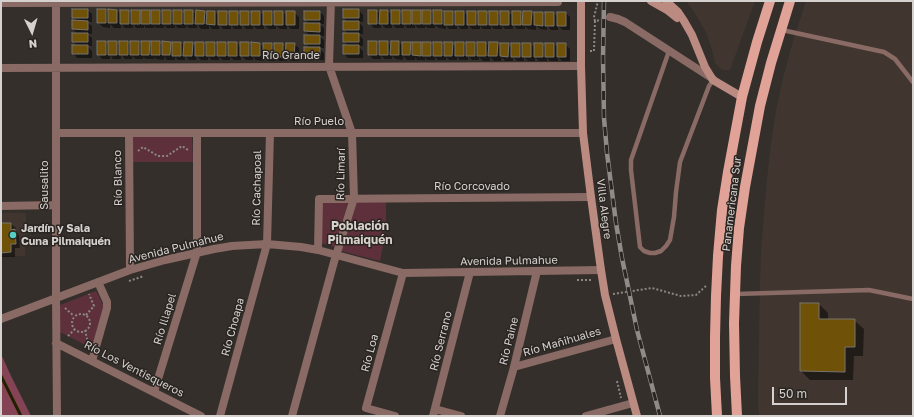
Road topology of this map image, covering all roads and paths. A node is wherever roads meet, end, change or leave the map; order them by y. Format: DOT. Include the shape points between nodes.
graph roads {
  1 [pos="581,1"];
  2 [pos="598,1"];
  3 [pos="651,1"];
  4 [pos="666,1"];
  5 [pos="770,1"];
  6 [pos="790,1"];
  7 [pos="331,2"];
  8 [pos="558,2"];
  9 [pos="1,3"];
  10 [pos="56,3"];
  11 [pos="610,17"];
  12 [pos="595,21"];
  13 [pos="781,29"];
  14 [pos="689,30"];
  15 [pos="669,51"];
  16 [pos="581,52"];
  17 [pos="330,66"];
  18 [pos="581,66"];
  19 [pos="1,68"];
  20 [pos="55,68"];
  21 [pos="713,80"];
  22 [pos="913,82"];
  23 [pos="742,97"];
  24 [pos="56,133"];
  25 [pos="129,133"];
  26 [pos="197,133"];
  27 [pos="270,133"];
  28 [pos="352,133"];
  29 [pos="583,133"];
  30 [pos="129,156"];
  31 [pos="197,157"];
  32 [pos="591,197"];
  33 [pos="354,198"];
  34 [pos="56,205"];
  35 [pos="1,206"];
  36 [pos="267,244"];
  37 [pos="318,250"];
  38 [pos="197,252"];
  39 [pos="336,255"];
  40 [pos="130,270"];
  41 [pos="601,270"];
  42 [pos="538,271"];
  43 [pos="470,272"];
  44 [pos="403,273"];
  45 [pos="150,275"];
  46 [pos="717,278"];
  47 [pos="572,280"];
  48 [pos="594,280"];
  49 [pos="128,281"];
  50 [pos="98,282"];
  51 [pos="101,291"];
  52 [pos="735,294"];
  53 [pos="606,295"];
  54 [pos="56,298"];
  55 [pos="913,299"];
  56 [pos="59,306"];
  57 [pos="86,315"];
  58 [pos="74,316"];
  59 [pos="1,319"];
  60 [pos="75,329"];
  61 [pos="85,330"];
  62 [pos="68,336"];
  63 [pos="616,339"];
  64 [pos="56,342"];
  65 [pos="89,347"];
  66 [pos="92,360"];
  67 [pos="514,367"];
  68 [pos="154,392"];
  69 [pos="633,403"];
  70 [pos="434,412"];
  71 [pos="57,416"];
  72 [pos="201,416"];
  73 [pos="220,416"];
  74 [pos="292,416"];
  75 [pos="395,416"];
  76 [pos="461,416"];
  77 [pos="500,416"];
  78 [pos="586,416"];
  79 [pos="637,416"];
  80 [pos="717,416"];
  81 [pos="737,416"];
  1 -- 16 [label="main road, Villa Alegre"];
  2 -- 12 [label="path"];
  3 -- 14 [label="main road" via="675,16"];
  4 -- 14 [label="main road" via="678,12"];
  5 -- 23 [label="main road, Panamericana Sur"];
  6 -- 13 [label="main road, Panamericana Sur"];
  7 -- 8 [label="street"];
  7 -- 10 [label="street"];
  7 -- 17 [label="street, Río Limarí"];
  9 -- 10 [label="street"];
  10 -- 20 [label="street, Sausalito"];
  11 -- 12 [label="path"];
  11 -- 15 [label="street" via="625,22"];
  12 -- 16 [label="path" via="594,51"];
  13 -- 22 [label="lane" via="884,52 895,59"];
  13 -- 52 [label="main road, Panamericana Sur" via="760,106 748,167 739,228"];
  14 -- 21 [label="main road"];
  15 -- 21 [label="street"];
  15 -- 21 [label="lane" via="631,160 630,170 640,247 644,251 661,251 670,240 680,162"];
  16 -- 18 [label="main road, Villa Alegre"];
  17 -- 18 [label="street, Río Grande"];
  17 -- 20 [label="street, Río Grande"];
  17 -- 28 [label="street, Río Limarí"];
  18 -- 29 [label="main road, Villa Alegre"];
  19 -- 20 [label="street, Río Grande"];
  20 -- 24 [label="street, Sausalito"];
  21 -- 23 [label="main road"];
  23 -- 46 [label="main road, Panamericana Sur" via="726,180"];
  24 -- 25 [label="street, Río Puelo"];
  24 -- 34 [label="street, Sausalito"];
  25 -- 26 [label="street, Río Puelo"];
  25 -- 30 [label="street, Río Blanco"];
  26 -- 27 [label="street, Río Puelo"];
  26 -- 31 [label="street, Río Illapel"];
  27 -- 28 [label="street, Río Puelo"];
  27 -- 36 [label="street, Río Cachapoal"];
  28 -- 29 [label="street, Río Puelo"];
  28 -- 33 [label="street, Río Limarí"];
  29 -- 32 [label="main road, Villa Alegre"];
  30 -- 31 [label="path" via="143,147 158,156 167,156 182,146"];
  30 -- 40 [label="street, Río Blanco"];
  31 -- 38 [label="street, Río Illapel"];
  32 -- 33 [label="street, Río Corcovado"];
  32 -- 41 [label="main road, Villa Alegre"];
  33 -- 37 [label="street, Río Corcovado" via="319,199"];
  33 -- 39 [label="street, Río Limarí"];
  34 -- 35 [label="street"];
  34 -- 54 [label="street, Sausalito"];
  36 -- 37 [label="street, Avenida Pulmahue"];
  36 -- 38 [label="street, Avenida Pulmahue"];
  36 -- 73 [label="street, Río Choapa"];
  37 -- 39 [label="street, Avenida Pulmahue"];
  38 -- 40 [label="street, Avenida Pulmahue"];
  38 -- 68 [label="street, Río Illapel"];
  39 -- 44 [label="street, Avenida Pulmahue"];
  39 -- 74 [label="street, Río Limarí"];
  40 -- 50 [label="street, Avenida Pulmahue"];
  41 -- 42 [label="street, Avenida Pulmahue"];
  41 -- 53 [label="main road, Villa Alegre"];
  42 -- 43 [label="street, Avenida Pulmahue"];
  42 -- 67 [label="street, Río Paine"];
  43 -- 44 [label="street, Avenida Pulmahue"];
  43 -- 70 [label="street, Río Serrano"];
  44 -- 75 [label="street, Río Loa" via="366,408"];
  45 -- 49 [label="path"];
  46 -- 53 [label="path" via="696,295 681,296 652,288"];
  46 -- 80 [label="main road, Panamericana Sur"];
  47 -- 48 [label="path"];
  50 -- 51 [label="street"];
  50 -- 54 [label="street, Avenida Pulmahue"];
  51 -- 57 [label="path" via="89,294 94,306"];
  51 -- 66 [label="street" via="106,308"];
  52 -- 55 [label="lane" via="869,290"];
  52 -- 81 [label="main road, Panamericana Sur"];
  53 -- 63 [label="main road, Villa Alegre"];
  54 -- 56 [label="street, Sausalito"];
  54 -- 59 [label="street, Avenida Pulmahue"];
  56 -- 58 [label="path"];
  56 -- 64 [label="street, Sausalito"];
  57 -- 58 [label="path"];
  57 -- 61 [label="path" via="90,323"];
  58 -- 60 [label="path" via="72,324"];
  60 -- 61 [label="path"];
  60 -- 62 [label="path"];
  61 -- 65 [label="path"];
  63 -- 67 [label="street, Río Mañihuales"];
  63 -- 69 [label="main road, Villa Alegre"];
  64 -- 66 [label="street, Río Los Ventisqueros"];
  64 -- 71 [label="street, Sausalito"];
  66 -- 68 [label="street, Río Los Ventisqueros"];
  67 -- 77 [label="street, Río Paine"];
  68 -- 72 [label="street, Río Los Ventisqueros"];
  69 -- 78 [label="street"];
  69 -- 79 [label="main road, Villa Alegre"];
  70 -- 76 [label="street"];
}
